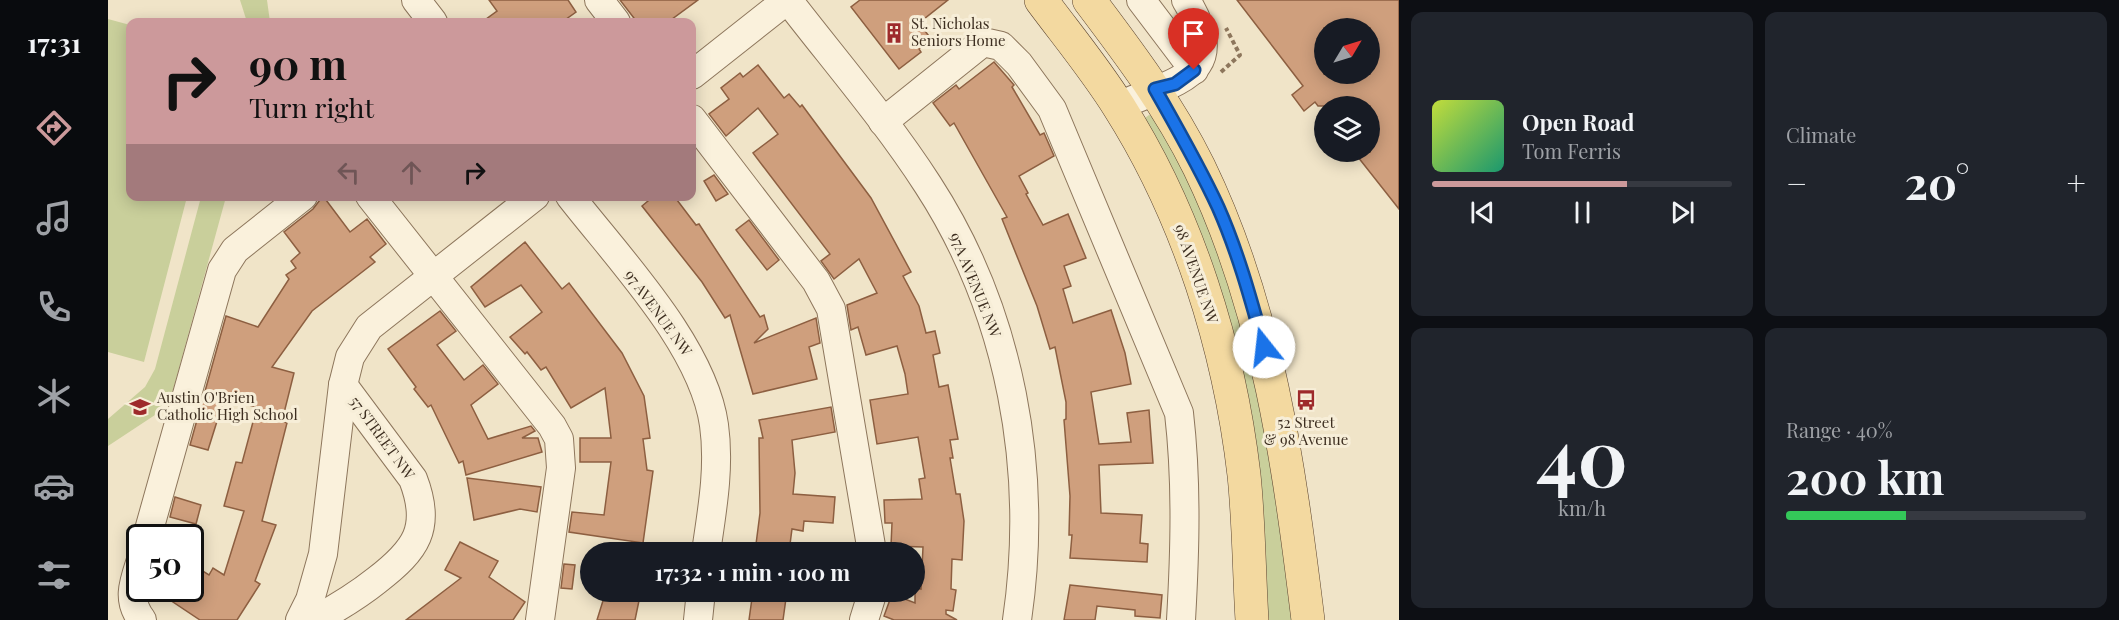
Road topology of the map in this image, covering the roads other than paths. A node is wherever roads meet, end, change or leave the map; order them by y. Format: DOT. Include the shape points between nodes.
graph roads {
  1 [pos="416,0"];
  2 [pos="598,0"];
  3 [pos="788,0"];
  4 [pos="1041,0"];
  5 [pos="1089,0"];
  6 [pos="1141,0"];
  7 [pos="1186,0"];
  8 [pos="430,18"];
  9 [pos="613,18"];
  10 [pos="1194,70"];
  11 [pos="696,72"];
  12 [pos="1155,89"];
  13 [pos="1119,106"];
  14 [pos="883,122"];
  15 [pos="696,124"];
  16 [pos="297,201"];
  17 [pos="374,201"];
  18 [pos="529,201"];
  19 [pos="574,201"];
  20 [pos="434,276"];
  21 [pos="343,385"];
  22 [pos="151,524"];
  23 [pos="707,542"];
  24 [pos="870,542"];
  25 [pos="132,602"];
  26 [pos="700,602"];
  27 [pos="870,602"];
  28 [pos="1249,612"];
  29 [pos="1308,619"];
  30 [pos="142,620"];
  31 [pos="300,620"];
  32 [pos="315,620"];
  33 [pos="540,620"];
  34 [pos="698,620"];
  35 [pos="864,620"];
  36 [pos="1017,620"];
  37 [pos="1181,620"];
  1 -- 8 [label="street"];
  2 -- 9 [label="street"];
  3 -- 11 [label="street"];
  3 -- 14 [label="street, 97A AVENUE NW"];
  4 -- 13 [label="main road, 98 AVENUE NW"];
  5 -- 12 [label="main road"];
  6 -- 10 [label="street"];
  7 -- 10 [label="street" via="1205,44"];
  10 -- 12 [label="street" via="1175,84"];
  12 -- 13 [label="street"];
  12 -- 29 [label="main road" via="1219,209 1252,302 1282,436"];
  13 -- 28 [label="main road, 98 AVENUE NW" via="1175,215 1210,311 1244,476"];
  14 -- 36 [label="street, 97A AVENUE NW" via="947,218 987,305 1002,351 1018,427 1024,487 1025,556"];
  14 -- 37 [label="street" via="983,42 1001,46 1052,109 1179,413 1185,557"];
  15 -- 24 [label="street" via="816,280 831,309"];
  16 -- 22 [label="street" via="235,250 222,270"];
  17 -- 20 [label="street"];
  18 -- 20 [label="street, 57 STREET NW"];
  19 -- 23 [label="street, 97 AVENUE NW" via="676,334 706,391 716,456"];
  20 -- 21 [label="street, 57 STREET NW" via="369,327 350,357"];
  20 -- 33 [label="street" via="559,439 561,468"];
  21 -- 31 [label="street, 57 STREET NW" via="323,554"];
  21 -- 32 [label="street, 57 STREET NW" via="413,479 419,494 421,525 413,547 399,564 346,603"];
  25 -- 30 [label="street"];
  26 -- 34 [label="street"];
  27 -- 35 [label="street"];
}
